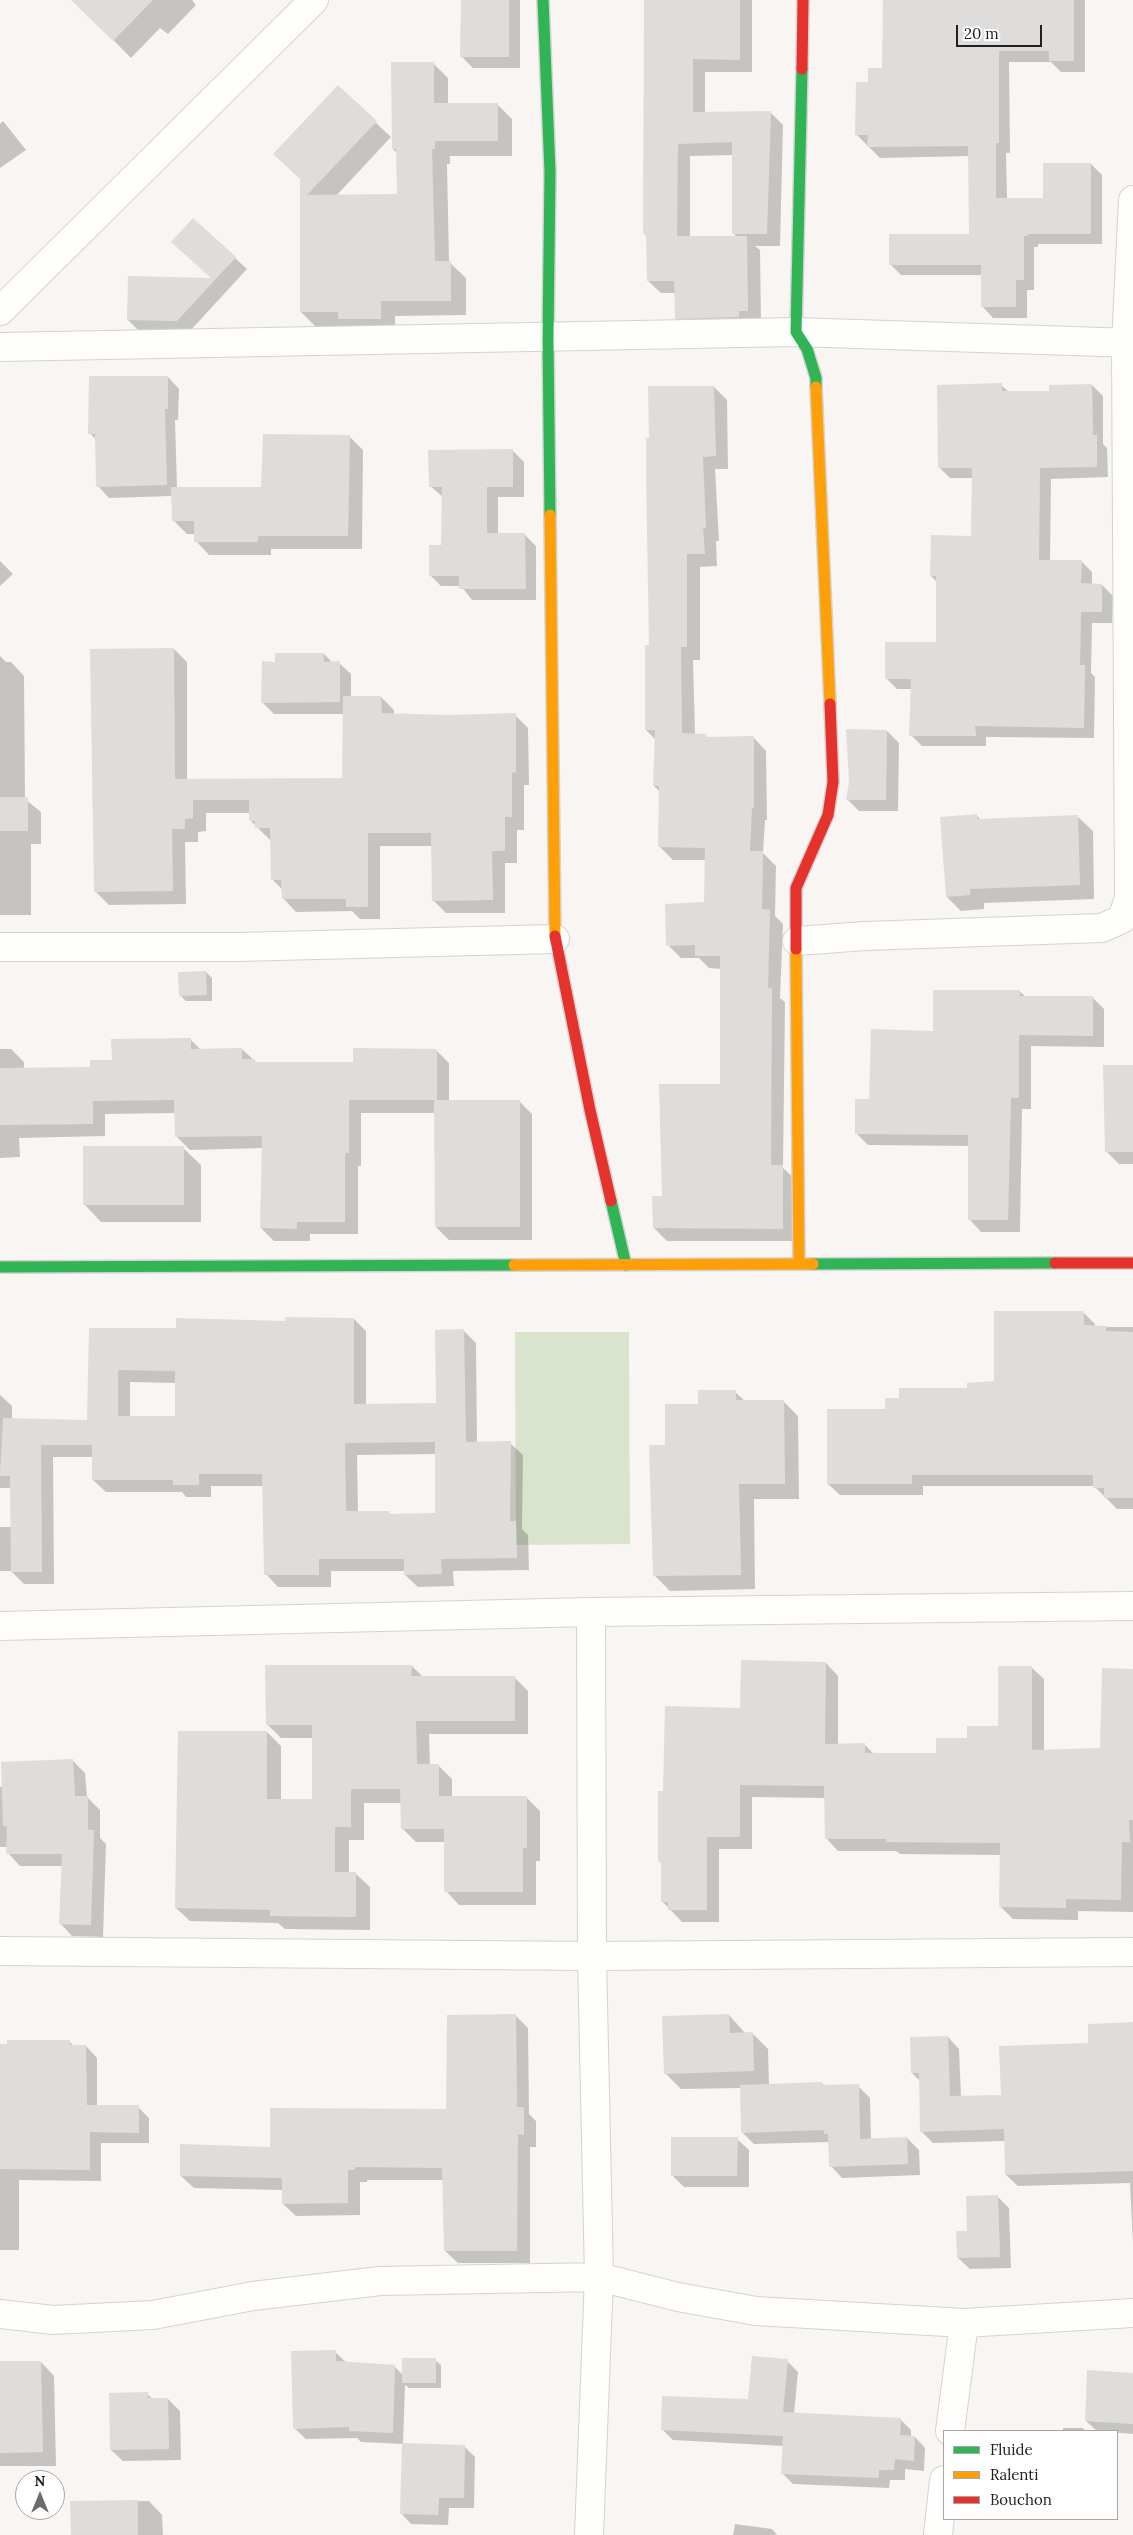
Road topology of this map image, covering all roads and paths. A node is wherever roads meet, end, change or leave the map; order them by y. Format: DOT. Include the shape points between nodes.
graph roads {
  1 [pos="314,0"];
  2 [pos="543,0"];
  3 [pos="804,0"];
  4 [pos="1133,200"];
  5 [pos="0,310"];
  6 [pos="796,332"];
  7 [pos="548,338"];
  8 [pos="1129,343"];
  9 [pos="0,347"];
  10 [pos="1130,673"];
  11 [pos="554,939"];
  12 [pos="797,941"];
  13 [pos="0,947"];
  14 [pos="1133,1263"];
  15 [pos="799,1264"];
  16 [pos="626,1265"];
  17 [pos="0,1267"];
  18 [pos="1133,1606"];
  19 [pos="591,1612"];
  20 [pos="0,1626"];
  21 [pos="0,1951"];
  22 [pos="1133,1952"];
  23 [pos="592,1956"];
  24 [pos="599,2277"];
  25 [pos="1133,2313"];
  26 [pos="0,2314"];
  27 [pos="964,2323"];
  28 [pos="950,2430"];
  29 [pos="943,2489"];
  30 [pos="589,2535"];
  31 [pos="938,2535"];
  1 -- 5 [label="street"];
  2 -- 7 [label="street" via="550,172"];
  3 -- 6 [label="street"];
  4 -- 8 [label="street"];
  6 -- 7 [label="street"];
  6 -- 8 [label="street"];
  6 -- 12 [label="street" via="807,350 816,378 833,782 828,815 796,888"];
  7 -- 9 [label="street"];
  7 -- 11 [label="street"];
  8 -- 10 [label="street"];
  10 -- 12 [label="street" via="1129,898 1122,919 1102,928"];
  11 -- 13 [label="street" via="237,947"];
  11 -- 16 [label="street"];
  12 -- 15 [label="street"];
  14 -- 15 [label="street"];
  15 -- 16 [label="street"];
  16 -- 17 [label="street"];
  18 -- 19 [label="street"];
  19 -- 20 [label="street"];
  19 -- 23 [label="street"];
  21 -- 23 [label="street"];
  22 -- 23 [label="street"];
  23 -- 24 [label="street"];
  24 -- 26 [label="street" via="380,2281 253,2296 143,2315 53,2320"];
  24 -- 27 [label="street" via="678,2297 756,2311"];
  24 -- 30 [label="street"];
  25 -- 27 [label="street"];
  27 -- 28 [label="street"];
  29 -- 31 [label="street"];
}
